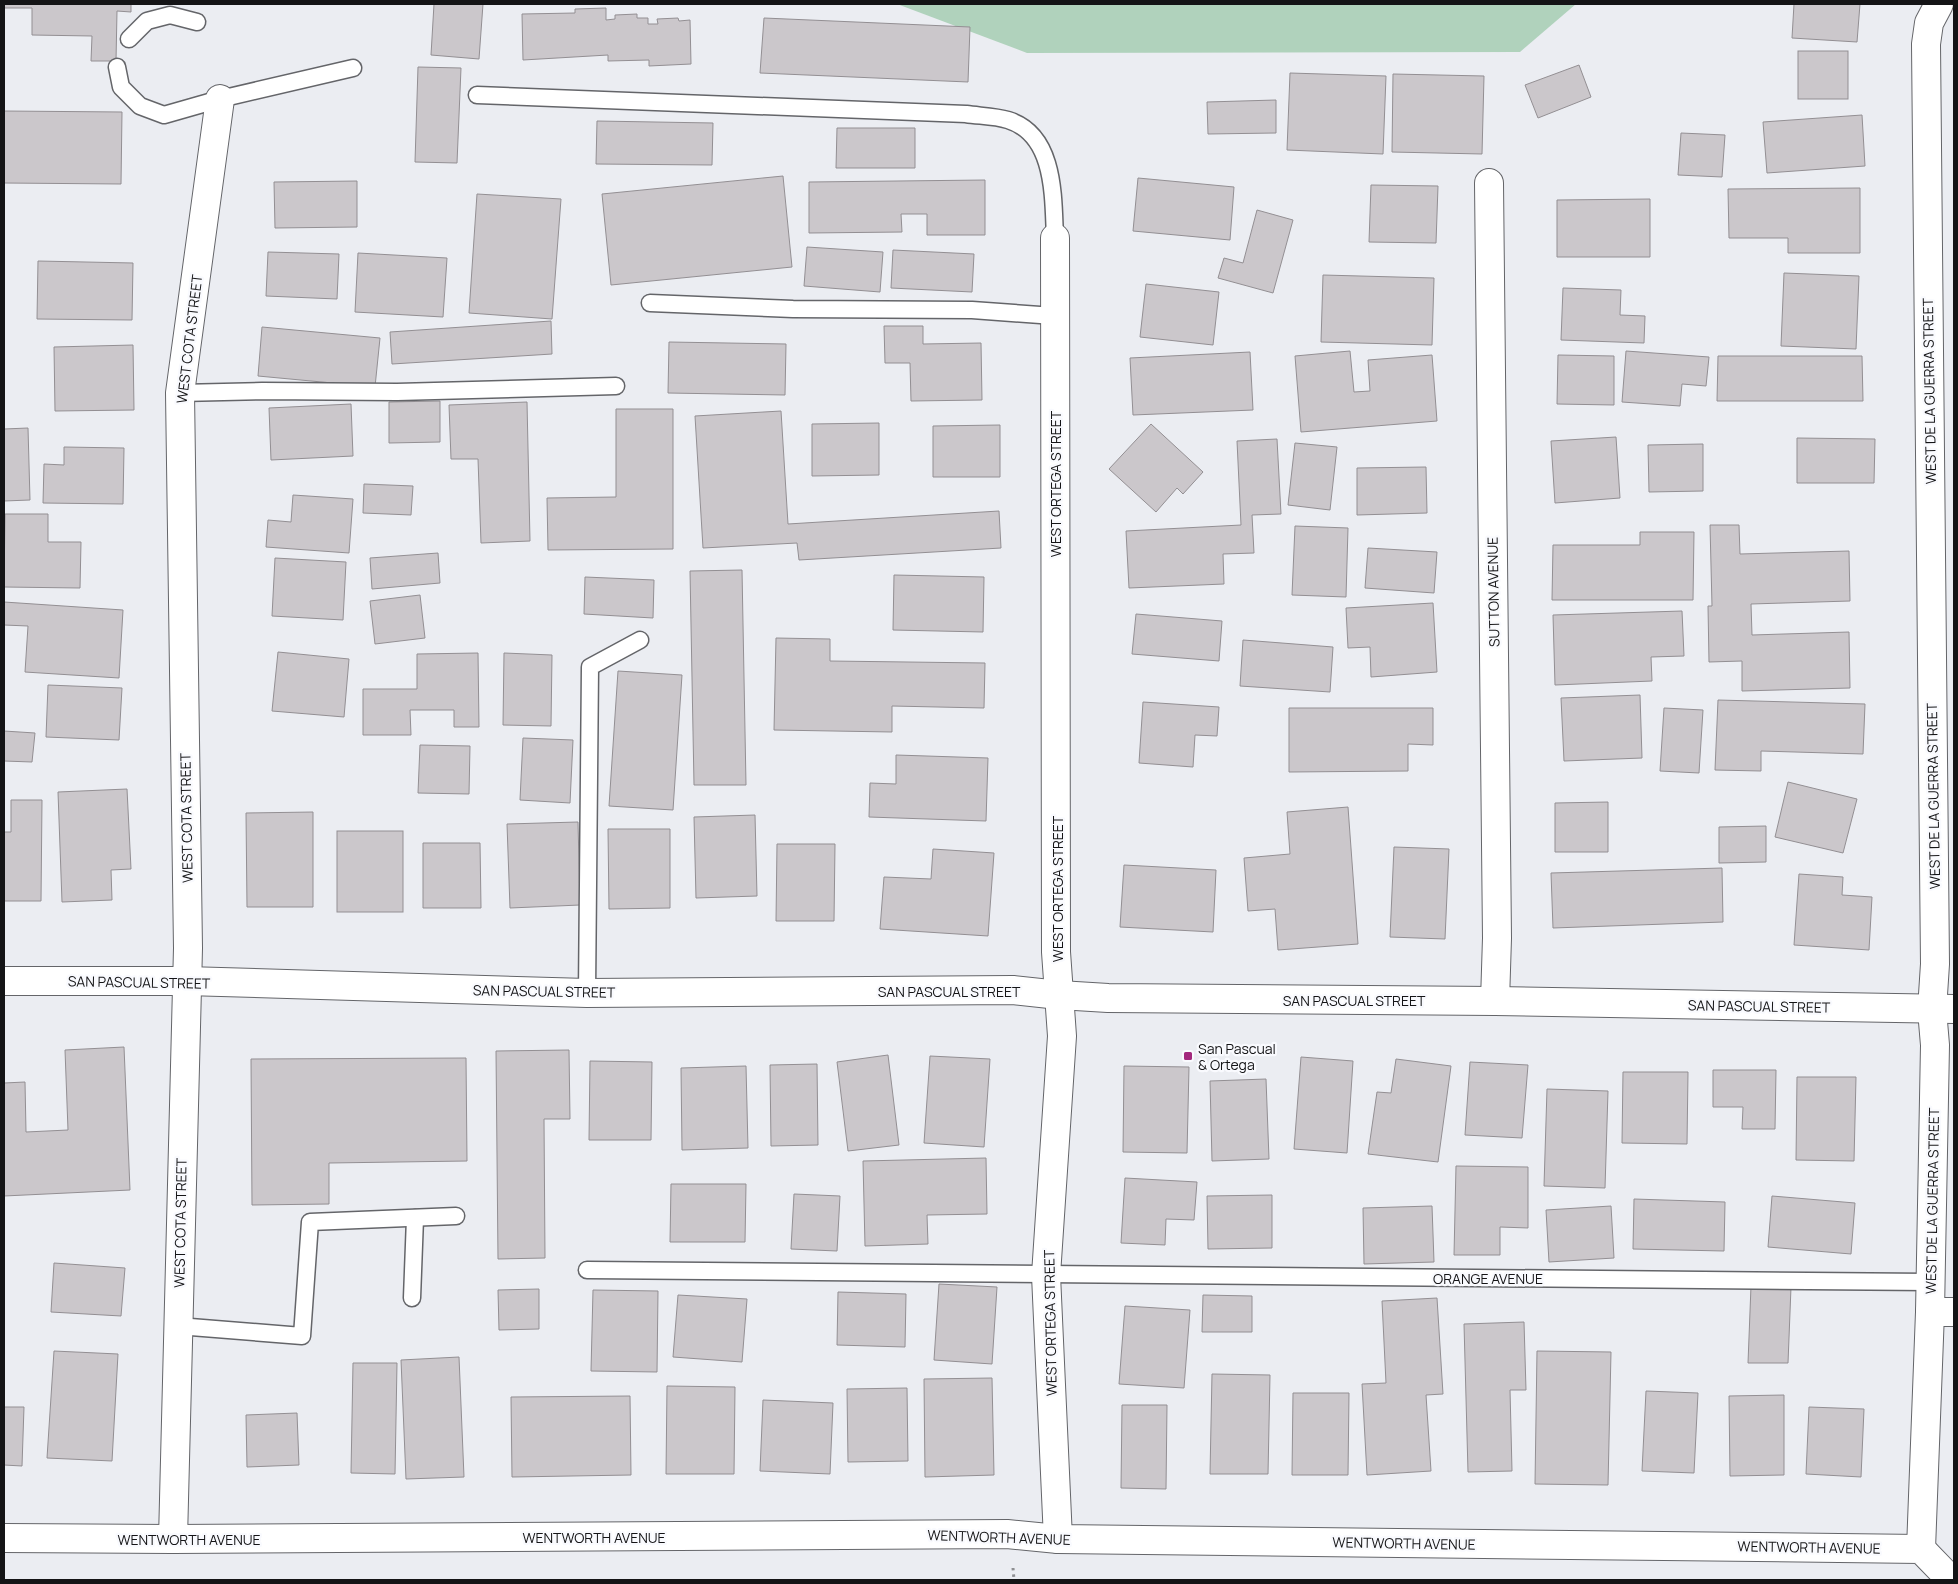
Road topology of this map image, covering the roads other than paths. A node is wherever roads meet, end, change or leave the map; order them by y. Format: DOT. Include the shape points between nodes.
graph roads {
  1 [pos="1939,4"];
  2 [pos="197,22"];
  3 [pos="129,39"];
  4 [pos="117,67"];
  5 [pos="353,68"];
  6 [pos="477,95"];
  7 [pos="220,100"];
  8 [pos="1489,183"];
  9 [pos="1055,238"];
  10 [pos="650,303"];
  11 [pos="1054,316"];
  12 [pos="616,386"];
  13 [pos="180,393"];
  14 [pos="640,640"];
  15 [pos="4,981"];
  16 [pos="186,981"];
  17 [pos="587,993"];
  18 [pos="1059,995"];
  19 [pos="1495,1001"];
  20 [pos="1943,1010"];
  21 [pos="456,1216"];
  22 [pos="415,1218"];
  23 [pos="587,1270"];
  24 [pos="1046,1274"];
  25 [pos="1930,1282"];
  26 [pos="412,1298"];
  27 [pos="1942,1312"];
  28 [pos="178,1326"];
  29 [pos="4,1538"];
  30 [pos="173,1539"];
  31 [pos="1058,1539"];
  32 [pos="1921,1549"];
  33 [pos="1951,1580"];
  1 -- 20 [label="street, WEST DE LA GUERRA STREET" via="1929,23 1926,44 1935,964"];
  2 -- 3 [label="lane" via="170,15 148,21"];
  4 -- 7 [label="lane" via="120,87 140,106 164,115"];
  5 -- 7 [label="lane"];
  6 -- 9 [label="lane" via="966,114 1008,120 1029,131 1049,167"];
  7 -- 13 [label="street, WEST COTA STREET"];
  8 -- 19 [label="street, SUTTON AVENUE" via="1497,918"];
  9 -- 11 [label="street, WEST ORTEGA STREET"];
  10 -- 11 [label="lane" via="793,309 972,310"];
  11 -- 18 [label="street, WEST ORTEGA STREET" via="1056,952"];
  12 -- 13 [label="lane"];
  13 -- 16 [label="street, WEST COTA STREET"];
  14 -- 17 [label="lane" via="590,667"];
  15 -- 16 [label="street, SAN PASCUAL STREET"];
  16 -- 17 [label="street, SAN PASCUAL STREET"];
  16 -- 28 [label="street, WEST COTA STREET"];
  17 -- 18 [label="street, SAN PASCUAL STREET" via="1013,990"];
  18 -- 19 [label="street, SAN PASCUAL STREET"];
  18 -- 24 [label="street, WEST ORTEGA STREET" via="1062,1036"];
  19 -- 20 [label="street, SAN PASCUAL STREET"];
  20 -- 25 [label="street, WEST DE LA GUERRA STREET" via="1935,1045"];
  21 -- 22 [label="lane"];
  22 -- 26 [label="lane"];
  22 -- 28 [label="lane" via="310,1222 302,1336"];
  23 -- 24 [label="lane, ORANGE AVENUE"];
  24 -- 25 [label="lane, ORANGE AVENUE"];
  24 -- 31 [label="street, WEST ORTEGA STREET"];
  25 -- 27 [label="street, WEST DE LA GUERRA STREET"];
  27 -- 32 [label="street, WEST DE LA GUERRA STREET"];
  28 -- 30 [label="street, WEST COTA STREET"];
  29 -- 30 [label="street, WENTWORTH AVENUE"];
  30 -- 31 [label="street, WENTWORTH AVENUE" via="1007,1534"];
  31 -- 32 [label="street, WENTWORTH AVENUE"];
  32 -- 33 [label="street"];
}
